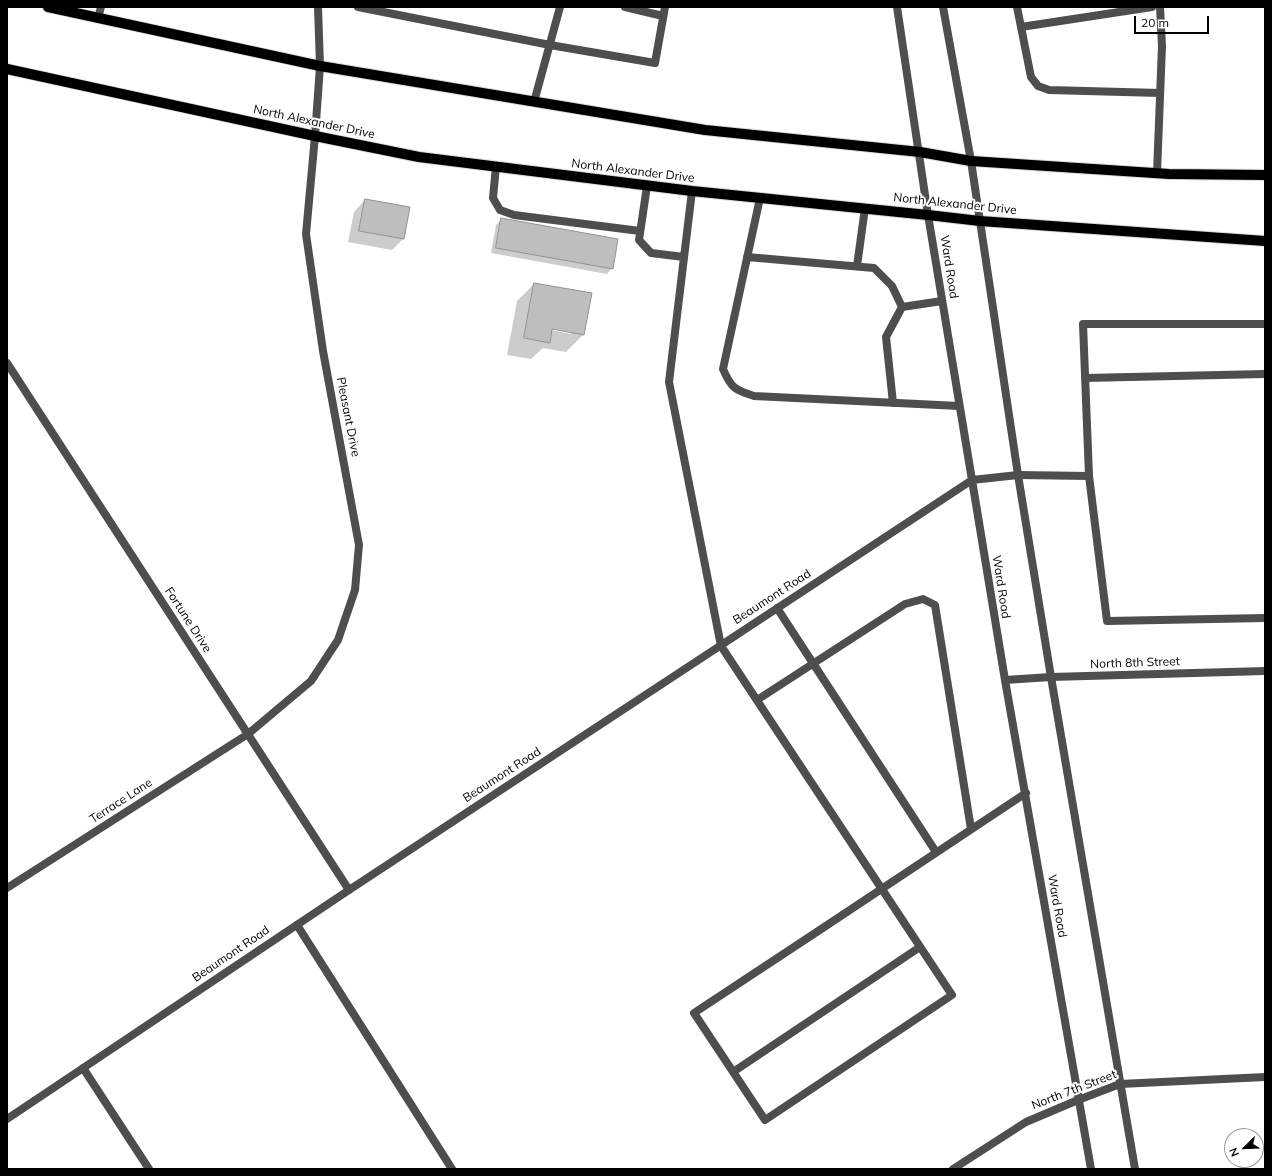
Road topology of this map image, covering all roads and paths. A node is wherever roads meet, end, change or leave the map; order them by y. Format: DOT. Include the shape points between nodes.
graph roads {
  1 [pos="48,7"];
  2 [pos="101,7"];
  3 [pos="318,7"];
  4 [pos="358,7"];
  5 [pos="560,7"];
  6 [pos="625,7"];
  7 [pos="665,7"];
  8 [pos="897,7"];
  9 [pos="943,7"];
  10 [pos="1018,7"];
  11 [pos="1152,7"];
  12 [pos="1160,7"];
  13 [pos="663,16"];
  14 [pos="98,18"];
  15 [pos="1021,27"];
  16 [pos="550,45"];
  17 [pos="320,66"];
  18 [pos="7,69"];
  19 [pos="1160,92"];
  20 [pos="534,102"];
  21 [pos="315,136"];
  22 [pos="920,152"];
  23 [pos="971,161"];
  24 [pos="496,166"];
  25 [pos="1157,173"];
  26 [pos="1265,175"];
  27 [pos="647,186"];
  28 [pos="692,191"];
  29 [pos="760,198"];
  30 [pos="865,208"];
  31 [pos="928,214"];
  32 [pos="980,221"];
  33 [pos="640,231"];
  34 [pos="1265,241"];
  35 [pos="747,256"];
  36 [pos="684,257"];
  37 [pos="856,266"];
  38 [pos="942,301"];
  39 [pos="902,307"];
  40 [pos="1265,324"];
  41 [pos="7,362"];
  42 [pos="1265,374"];
  43 [pos="1085,378"];
  44 [pos="894,402"];
  45 [pos="959,406"];
  46 [pos="1018,475"];
  47 [pos="1089,476"];
  48 [pos="972,480"];
  49 [pos="777,608"];
  50 [pos="1265,618"];
  51 [pos="721,646"];
  52 [pos="814,664"];
  53 [pos="1265,671"];
  54 [pos="1050,677"];
  55 [pos="1005,680"];
  56 [pos="756,700"];
  57 [pos="248,734"];
  58 [pos="1026,793"];
  59 [pos="971,829"];
  60 [pos="936,852"];
  61 [pos="7,888"];
  62 [pos="882,889"];
  63 [pos="349,890"];
  64 [pos="297,925"];
  65 [pos="920,947"];
  66 [pos="83,1068"];
  67 [pos="733,1072"];
  68 [pos="1265,1077"];
  69 [pos="1120,1084"];
  70 [pos="1078,1100"];
  71 [pos="7,1119"];
  72 [pos="149,1169"];
  73 [pos="452,1169"];
  74 [pos="953,1169"];
  75 [pos="1091,1169"];
  76 [pos="1135,1169"];
  1 -- 14 [label="main road"];
  2 -- 14 [label="street"];
  3 -- 17 [label="street, Pleasant Drive"];
  4 -- 16 [label="street"];
  5 -- 16 [label="street"];
  6 -- 13 [label="street"];
  7 -- 13 [label="street"];
  8 -- 22 [label="street, Ward Road"];
  9 -- 23 [label="street"];
  10 -- 15 [label="street"];
  11 -- 15 [label="street"];
  12 -- 19 [label="street"];
  13 -- 16 [label="street" via="655,63"];
  14 -- 17 [label="main road"];
  15 -- 19 [label="street" via="1030,77 1038,86 1049,90"];
  16 -- 20 [label="street"];
  17 -- 20 [label="main road"];
  17 -- 21 [label="street, Pleasant Drive"];
  18 -- 21 [label="main road, North Alexander Drive"];
  19 -- 25 [label="street"];
  20 -- 22 [label="main road" via="705,130"];
  21 -- 24 [label="main road, North Alexander Drive" via="419,157"];
  21 -- 57 [label="street, Pleasant Drive" via="306,234 323,351 359,545 355,590 338,640 311,681"];
  22 -- 23 [label="main road"];
  22 -- 31 [label="street, Ward Road"];
  23 -- 25 [label="main road"];
  23 -- 32 [label="street"];
  24 -- 27 [label="main road, North Alexander Drive"];
  24 -- 33 [label="street" via="493,198 500,210 514,215"];
  25 -- 26 [label="main road"];
  27 -- 28 [label="main road, North Alexander Drive"];
  27 -- 33 [label="street"];
  28 -- 29 [label="main road, North Alexander Drive"];
  28 -- 36 [label="street"];
  29 -- 30 [label="main road, North Alexander Drive"];
  29 -- 35 [label="street"];
  30 -- 31 [label="main road, North Alexander Drive"];
  30 -- 37 [label="street"];
  31 -- 32 [label="main road, North Alexander Drive"];
  31 -- 38 [label="street, Ward Road"];
  32 -- 34 [label="main road, North Alexander Drive"];
  32 -- 46 [label="street"];
  33 -- 36 [label="street" via="639,240 651,253"];
  35 -- 37 [label="street"];
  35 -- 44 [label="street" via="723,369 728,380 738,391 754,396"];
  36 -- 51 [label="street" via="669,382"];
  37 -- 39 [label="street" via="874,268 892,286"];
  38 -- 39 [label="street"];
  38 -- 45 [label="street, Ward Road"];
  39 -- 44 [label="street" via="886,337"];
  40 -- 43 [label="street" via="1083,324"];
  41 -- 57 [label="street, Fortune Drive"];
  42 -- 43 [label="street"];
  43 -- 47 [label="street"];
  44 -- 45 [label="street"];
  45 -- 48 [label="street, Ward Road"];
  46 -- 47 [label="street, Beaumont Road"];
  46 -- 48 [label="street, Beaumont Road"];
  46 -- 54 [label="street"];
  47 -- 50 [label="street" via="1107,621"];
  48 -- 49 [label="street, Beaumont Road"];
  48 -- 55 [label="street, Ward Road"];
  49 -- 51 [label="street, Beaumont Road"];
  49 -- 52 [label="street"];
  51 -- 56 [label="street"];
  51 -- 63 [label="street, Beaumont Road"];
  52 -- 56 [label="street"];
  52 -- 59 [label="street" via="905,604 923,599 935,605"];
  52 -- 60 [label="street"];
  53 -- 54 [label="street, North 8th Street"];
  54 -- 55 [label="street, North 8th Street"];
  54 -- 69 [label="street"];
  55 -- 58 [label="street, Ward Road"];
  56 -- 62 [label="street"];
  57 -- 61 [label="street, Terrace Lane"];
  57 -- 63 [label="street, Fortune Drive"];
  58 -- 59 [label="street"];
  58 -- 70 [label="street, Ward Road"];
  59 -- 60 [label="street"];
  60 -- 62 [label="street"];
  62 -- 65 [label="street"];
  62 -- 67 [label="street" via="694,1013"];
  63 -- 64 [label="street, Beaumont Road"];
  64 -- 66 [label="street, Beaumont Road"];
  64 -- 73 [label="street"];
  65 -- 67 [label="street"];
  65 -- 67 [label="street" via="952,995 765,1120"];
  66 -- 71 [label="street, Beaumont Road"];
  66 -- 72 [label="street"];
  68 -- 69 [label="street, North 7th Street"];
  69 -- 70 [label="street, North 7th Street"];
  69 -- 76 [label="street"];
  70 -- 74 [label="street, North 7th Street" via="1026,1122"];
  70 -- 75 [label="street, Ward Road"];
}
